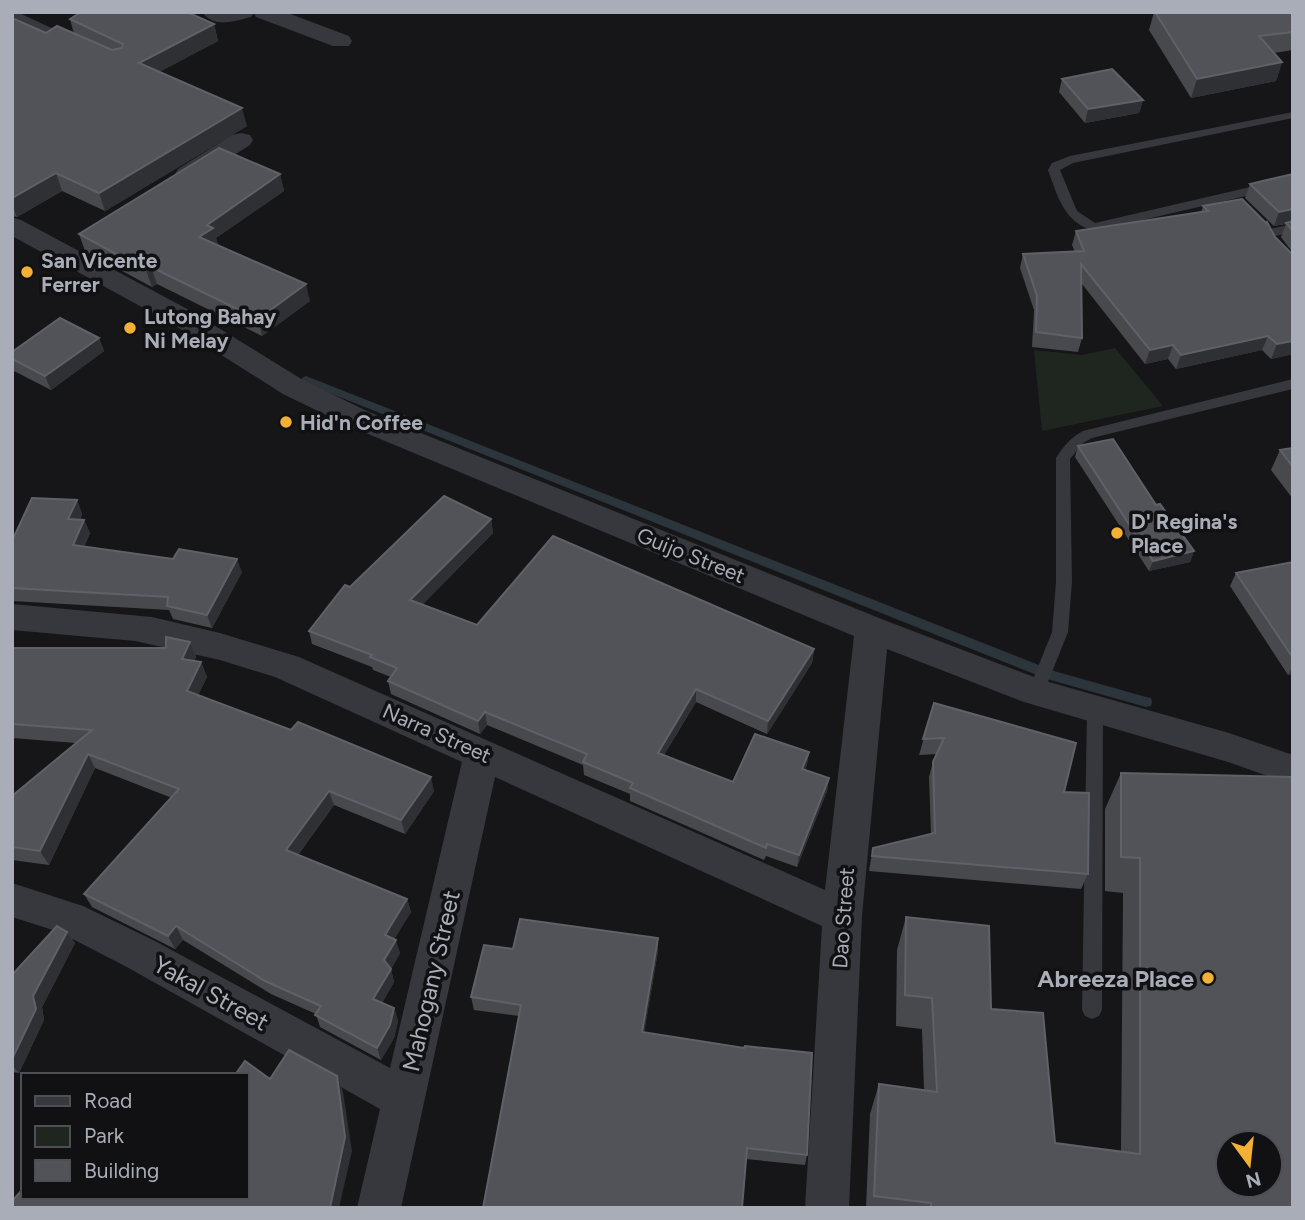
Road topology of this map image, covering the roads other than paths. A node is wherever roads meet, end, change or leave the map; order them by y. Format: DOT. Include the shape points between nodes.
graph roads {
  1 [pos="213,12"];
  2 [pos="243,12"];
  3 [pos="264,12"];
  4 [pos="12,14"];
  5 [pos="341,41"];
  6 [pos="84,45"];
  7 [pos="1293,115"];
  8 [pos="241,141"];
  9 [pos="1293,181"];
  10 [pos="162,190"];
  11 [pos="12,225"];
  12 [pos="1293,228"];
  13 [pos="61,243"];
  14 [pos="1275,246"];
  15 [pos="12,258"];
  16 [pos="1293,384"];
  17 [pos="12,617"];
  18 [pos="872,629"];
  19 [pos="1035,692"];
  20 [pos="1095,711"];
  21 [pos="482,754"];
  22 [pos="1293,770"];
  23 [pos="12,900"];
  24 [pos="842,915"];
  25 [pos="1092,1010"];
  26 [pos="404,1099"];
  27 [pos="379,1208"];
  28 [pos="827,1208"];
  1 -- 2 [label="street" via="224,17"];
  3 -- 5 [label="street"];
  4 -- 6 [label="lane"];
  7 -- 9 [label="lane" via="1070,160 1054,170 1073,215 1085,225 1105,226 1235,201"];
  8 -- 10 [label="street"];
  11 -- 13 [label="street, Guijo Street"];
  12 -- 14 [label="lane" via="1265,228"];
  13 -- 15 [label="street"];
  13 -- 18 [label="street, Guijo Street" via="293,387 359,419"];
  16 -- 19 [label="lane" via="1088,435 1069,448 1063,458 1060,632"];
  17 -- 21 [label="street, Narra Street" via="153,630 222,646 287,667"];
  18 -- 19 [label="street, Guijo Street"];
  18 -- 24 [label="street, Dao Street"];
  19 -- 20 [label="street, Guijo Street"];
  20 -- 22 [label="street, Guijo Street" via="1208,741"];
  20 -- 25 [label="lane"];
  21 -- 24 [label="street, Narra Street"];
  21 -- 26 [label="street, Mahogany Street"];
  23 -- 26 [label="street, Yakal Street" via="69,918 139,953"];
  24 -- 28 [label="street, Dao Street"];
  26 -- 27 [label="street, Mahogany Street"];
}
